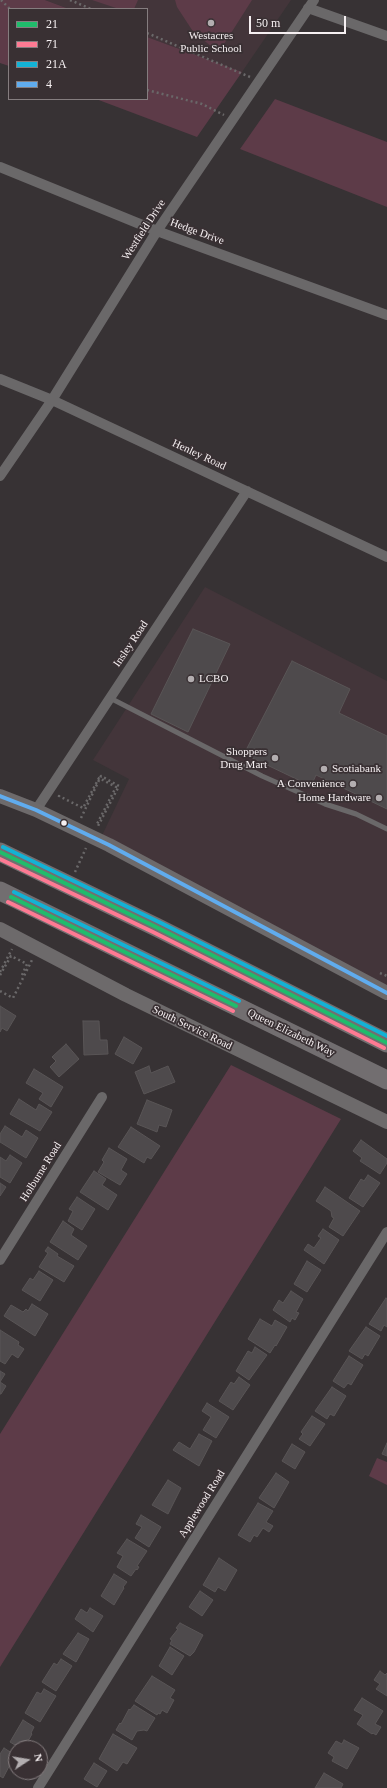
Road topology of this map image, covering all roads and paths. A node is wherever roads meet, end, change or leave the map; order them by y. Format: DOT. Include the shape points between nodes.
graph roads {
  1 [pos="1,0"];
  2 [pos="70,0"];
  3 [pos="311,4"];
  4 [pos="9,8"];
  5 [pos="89,8"];
  6 [pos="148,33"];
  7 [pos="387,36"];
  8 [pos="259,81"];
  9 [pos="148,90"];
  10 [pos="233,120"];
  11 [pos="0,167"];
  12 [pos="157,231"];
  13 [pos="387,315"];
  14 [pos="0,379"];
  15 [pos="52,400"];
  16 [pos="0,476"];
  17 [pos="247,491"];
  18 [pos="387,556"];
  19 [pos="109,698"];
  20 [pos="0,796"];
  21 [pos="56,801"];
  22 [pos="36,810"];
  23 [pos="80,819"];
  24 [pos="387,829"];
  25 [pos="90,842"];
  26 [pos="86,849"];
  27 [pos="0,852"];
  28 [pos="0,891"];
  29 [pos="0,929"];
  30 [pos="18,939"];
  31 [pos="0,972"];
  32 [pos="0,975"];
  33 [pos="24,976"];
  34 [pos="0,992"];
  35 [pos="387,993"];
  36 [pos="387,1043"];
  37 [pos="387,1080"];
  38 [pos="102,1097"];
  39 [pos="387,1122"];
  40 [pos="387,1232"];
  41 [pos="0,1260"];
  42 [pos="38,1788"];
  1 -- 4 [label="path"];
  2 -- 5 [label="path"];
  3 -- 7 [label="street"];
  3 -- 8 [label="street, Westfield Drive"];
  6 -- 8 [label="path"];
  8 -- 10 [label="street, Westfield Drive"];
  9 -- 10 [label="path" via="202,104"];
  10 -- 12 [label="street, Westfield Drive"];
  11 -- 12 [label="street, Hedge Drive"];
  12 -- 13 [label="street, Hedge Drive"];
  12 -- 15 [label="street, Westfield Drive"];
  14 -- 15 [label="street, Henley Road"];
  15 -- 16 [label="street, Westfield Drive"];
  15 -- 17 [label="street, Henley Road"];
  17 -- 18 [label="street, Henley Road"];
  17 -- 19 [label="street, Insley Road"];
  19 -- 22 [label="street, Insley Road"];
  19 -- 24 [label="lane" via="262,776"];
  20 -- 22 [label="main road"];
  21 -- 23 [label="path" via="59,796 83,808 99,778 116,787 96,828 119,786 101,776"];
  22 -- 35 [label="main road" via="109,845"];
  25 -- 26 [label="path"];
  27 -- 36 [label="highway"];
  28 -- 37 [label="highway, Queen Elizabeth Way"];
  29 -- 30 [label="main road, South Service Road"];
  30 -- 31 [label="path"];
  30 -- 39 [label="main road, South Service Road" via="126,995"];
  32 -- 34 [label="path" via="11,956 28,964 11,999"];
  33 -- 34 [label="path" via="13,998"];
  38 -- 41 [label="street, Holburne Road"];
  40 -- 42 [label="street, Applewood Road"];
}
